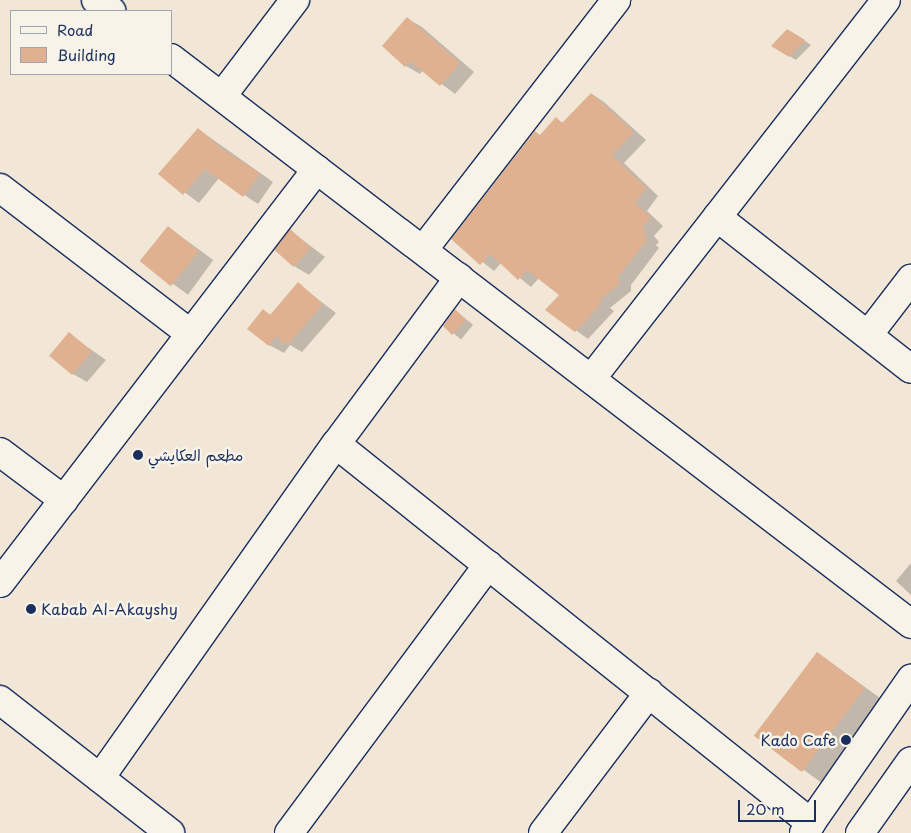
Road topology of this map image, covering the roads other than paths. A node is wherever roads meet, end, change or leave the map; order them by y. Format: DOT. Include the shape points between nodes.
graph roads {
  1 [pos="96,0"];
  2 [pos="295,0"];
  3 [pos="616,0"];
  4 [pos="886,0"];
  5 [pos="110,10"];
  6 [pos="172,59"];
  7 [pos="222,96"];
  8 [pos="317,169"];
  9 [pos="0,188"];
  10 [pos="717,217"];
  11 [pos="423,250"];
  12 [pos="459,278"];
  13 [pos="911,278"];
  14 [pos="192,334"];
  15 [pos="868,335"];
  16 [pos="911,369"];
  17 [pos="591,379"];
  18 [pos="336,444"];
  19 [pos="0,452"];
  20 [pos="64,500"];
  21 [pos="488,565"];
  22 [pos="0,583"];
  23 [pos="911,624"];
  24 [pos="911,679"];
  25 [pos="649,693"];
  26 [pos="0,700"];
  27 [pos="911,761"];
  28 [pos="100,778"];
  29 [pos="808,828"];
  30 [pos="170,833"];
  31 [pos="289,833"];
  32 [pos="543,833"];
  33 [pos="860,833"];
  1 -- 5 [label="street"];
  2 -- 7 [label="street"];
  3 -- 11 [label="street"];
  4 -- 10 [label="street"];
  6 -- 7 [label="street"];
  7 -- 8 [label="street"];
  8 -- 11 [label="street"];
  8 -- 14 [label="street"];
  9 -- 14 [label="street"];
  10 -- 15 [label="street"];
  10 -- 17 [label="street"];
  11 -- 12 [label="street"];
  12 -- 17 [label="street"];
  12 -- 18 [label="street"];
  13 -- 15 [label="street"];
  14 -- 20 [label="street"];
  15 -- 16 [label="street"];
  17 -- 23 [label="street"];
  18 -- 21 [label="street"];
  18 -- 28 [label="street"];
  19 -- 20 [label="street"];
  20 -- 22 [label="street"];
  21 -- 25 [label="street"];
  21 -- 31 [label="street"];
  24 -- 29 [label="street"];
  25 -- 29 [label="street"];
  25 -- 32 [label="street"];
  26 -- 28 [label="street"];
  27 -- 33 [label="street"];
  28 -- 30 [label="street"];
}
